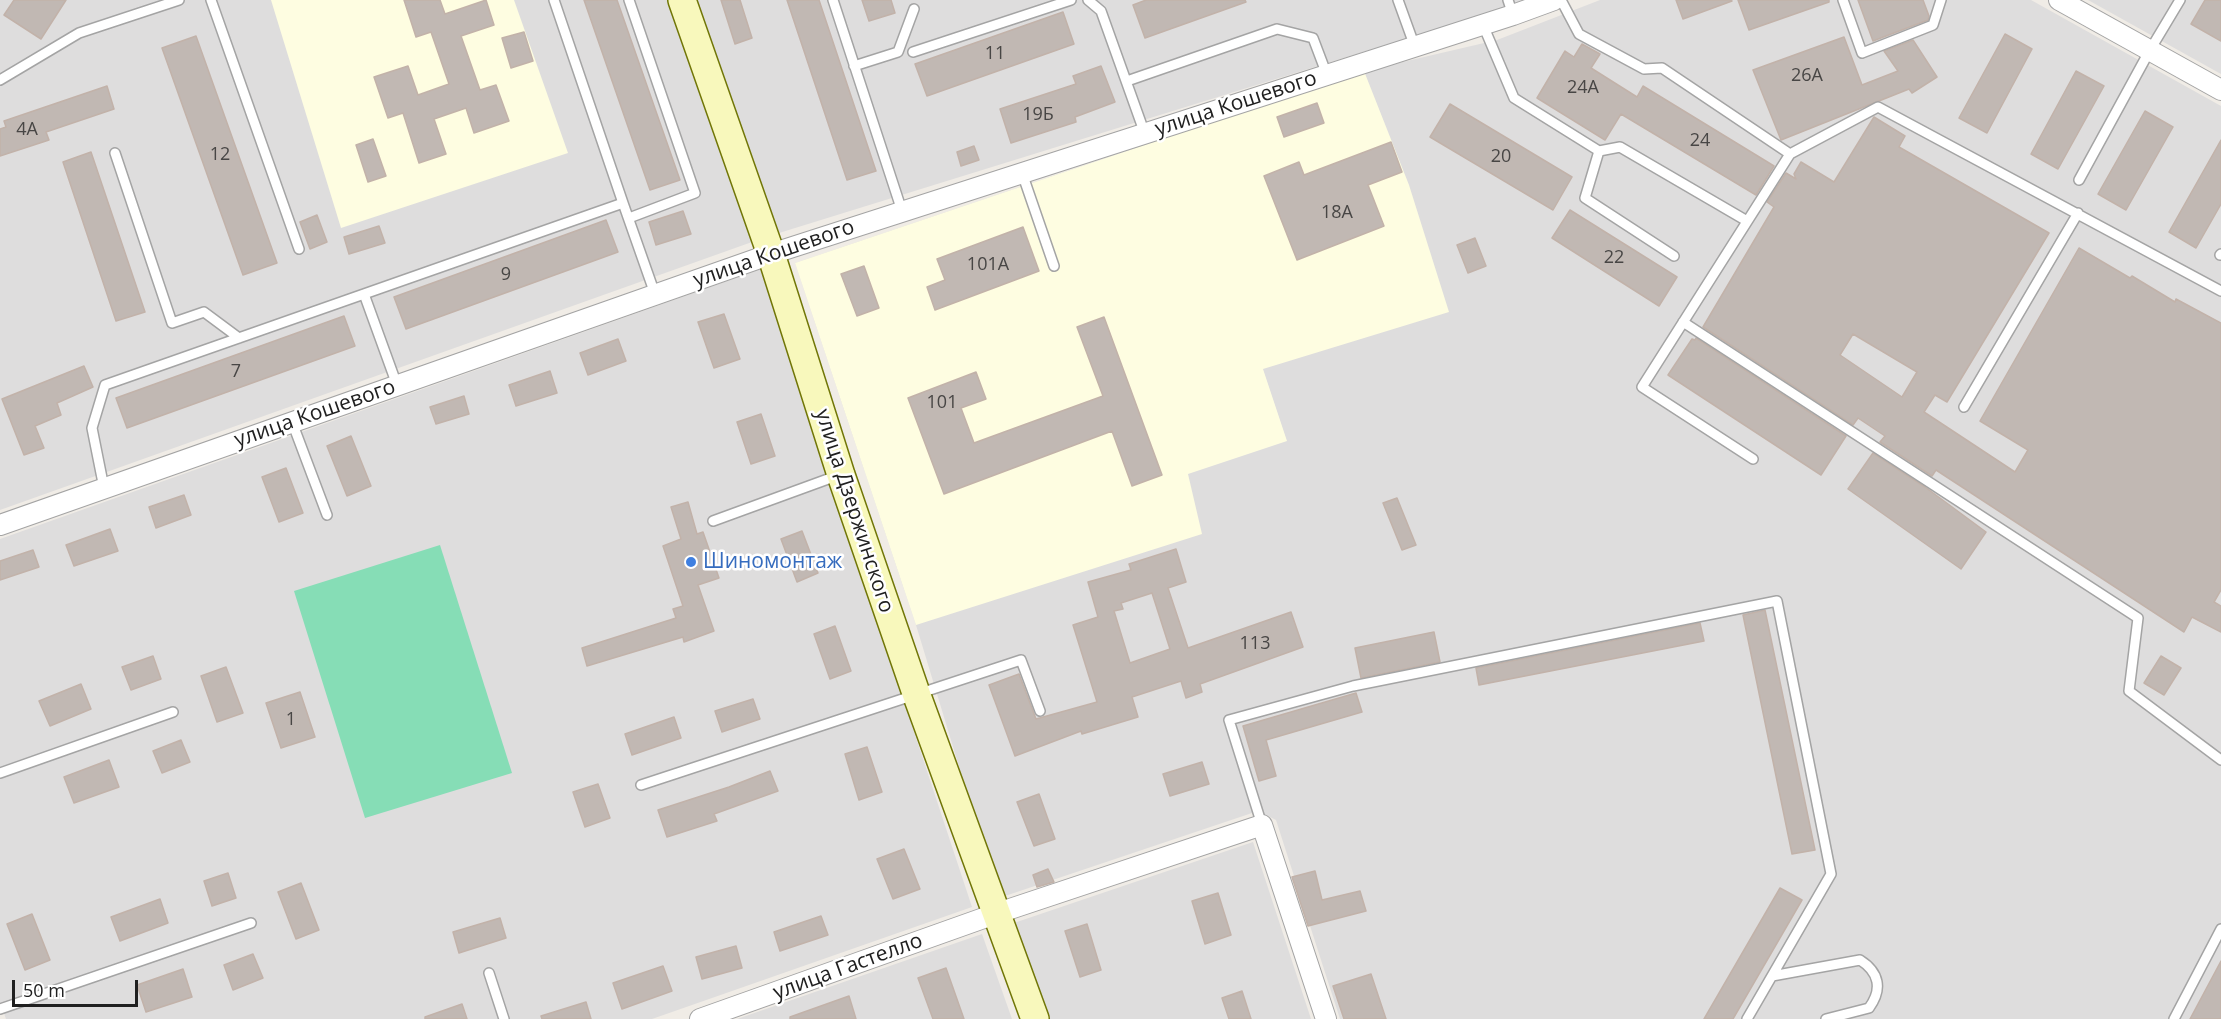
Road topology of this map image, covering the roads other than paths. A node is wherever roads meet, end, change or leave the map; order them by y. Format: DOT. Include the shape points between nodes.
graph roads {
  1 [pos="179,0"];
  2 [pos="211,0"];
  3 [pos="554,0"];
  4 [pos="629,0"];
  5 [pos="682,0"];
  6 [pos="832,0"];
  7 [pos="1071,0"];
  8 [pos="1088,0"];
  9 [pos="1398,0"];
  10 [pos="1554,0"];
  11 [pos="1561,0"];
  12 [pos="1843,0"];
  13 [pos="1941,0"];
  14 [pos="2059,0"];
  15 [pos="2180,0"];
  16 [pos="1511,8"];
  17 [pos="914,9"];
  18 [pos="1483,25"];
  19 [pos="1415,47"];
  20 [pos="2150,50"];
  21 [pos="913,52"];
  22 [pos="854,66"];
  23 [pos="1327,75"];
  24 [pos="0,80"];
  25 [pos="1127,81"];
  26 [pos="2221,90"];
  27 [pos="1145,134"];
  28 [pos="1599,151"];
  29 [pos="115,153"];
  30 [pos="1790,154"];
  31 [pos="1022,173"];
  32 [pos="2079,180"];
  33 [pos="623,202"];
  34 [pos="902,212"];
  35 [pos="2078,213"];
  36 [pos="629,218"];
  37 [pos="1747,221"];
  38 [pos="299,249"];
  39 [pos="771,254"];
  40 [pos="1674,256"];
  41 [pos="1054,266"];
  42 [pos="2221,291"];
  43 [pos="364,294"];
  44 [pos="655,294"];
  45 [pos="1683,322"];
  46 [pos="239,338"];
  47 [pos="397,385"];
  48 [pos="1964,406"];
  49 [pos="292,422"];
  50 [pos="1753,459"];
  51 [pos="841,475"];
  52 [pos="104,488"];
  53 [pos="327,515"];
  54 [pos="713,520"];
  55 [pos="0,525"];
  56 [pos="916,693"];
  57 [pos="1040,711"];
  58 [pos="173,712"];
  59 [pos="2221,760"];
  60 [pos="0,773"];
  61 [pos="641,785"];
  62 [pos="1262,825"];
  63 [pos="995,914"];
  64 [pos="251,923"];
  65 [pos="2221,929"];
  66 [pos="489,973"];
  67 [pos="1772,976"];
  68 [pos="0,1009"];
  69 [pos="504,1019"];
  70 [pos="700,1019"];
  71 [pos="1035,1019"];
  72 [pos="1326,1019"];
  73 [pos="1748,1019"];
  74 [pos="1826,1019"];
  75 [pos="2174,1019"];
  1 -- 24 [label="lane" via="79,33"];
  2 -- 38 [label="lane"];
  3 -- 33 [label="lane"];
  4 -- 36 [label="lane" via="695,193"];
  5 -- 39 [label="street, улица Дзержинского"];
  6 -- 22 [label="lane"];
  7 -- 21 [label="lane"];
  8 -- 25 [label="lane" via="1101,11"];
  9 -- 19 [label="lane"];
  10 -- 16 [label="street, улица Кошевого"];
  11 -- 30 [label="lane" via="1579,34 1644,69 1662,68"];
  12 -- 13 [label="lane" via="1862,52 1933,25"];
  14 -- 20 [label="street"];
  15 -- 20 [label="lane"];
  16 -- 18 [label="street, улица Кошевого"];
  17 -- 22 [label="lane" via="898,52"];
  18 -- 19 [label="street, улица Кошевого"];
  18 -- 28 [label="lane" via="1514,98"];
  19 -- 23 [label="street, улица Кошевого"];
  20 -- 26 [label="street"];
  20 -- 32 [label="lane"];
  22 -- 34 [label="lane"];
  23 -- 25 [label="lane" via="1313,38 1277,29"];
  23 -- 27 [label="street, улица Кошевого"];
  25 -- 27 [label="lane"];
  27 -- 31 [label="street, улица Кошевого"];
  28 -- 37 [label="lane" via="1620,147"];
  28 -- 40 [label="lane" via="1585,198"];
  29 -- 46 [label="lane" via="172,323 204,312"];
  30 -- 35 [label="lane" via="1878,107"];
  30 -- 37 [label="lane"];
  31 -- 34 [label="street, улица Кошевого"];
  31 -- 41 [label="lane"];
  33 -- 36 [label="lane"];
  33 -- 43 [label="lane"];
  34 -- 39 [label="street, улица Кошевого"];
  35 -- 42 [label="lane"];
  35 -- 48 [label="lane"];
  36 -- 44 [label="lane"];
  37 -- 45 [label="lane"];
  39 -- 44 [label="street, улица Кошевого"];
  39 -- 51 [label="street, улица Дзержинского"];
  43 -- 46 [label="lane"];
  43 -- 47 [label="lane"];
  44 -- 47 [label="street, улица Кошевого"];
  45 -- 50 [label="lane" via="1642,387"];
  45 -- 59 [label="lane" via="2138,618 2129,691"];
  46 -- 52 [label="lane" via="105,385 92,428"];
  47 -- 49 [label="street, улица Кошевого"];
  49 -- 52 [label="street, улица Кошевого"];
  49 -- 53 [label="lane"];
  51 -- 54 [label="lane"];
  51 -- 56 [label="street, улица Дзержинского"];
  52 -- 55 [label="street, улица Кошевого"];
  56 -- 57 [label="lane" via="1021,660"];
  56 -- 61 [label="lane"];
  56 -- 63 [label="street, улица Дзержинского"];
  58 -- 60 [label="lane"];
  62 -- 63 [label="street, улица Гастелло"];
  62 -- 67 [label="lane" via="1229,720 1353,686 1777,601 1831,874"];
  62 -- 72 [label="street"];
  63 -- 70 [label="street, улица Гастелло"];
  63 -- 71 [label="street, улица Дзержинского"];
  64 -- 68 [label="lane"];
  65 -- 75 [label="lane"];
  66 -- 69 [label="lane"];
  67 -- 73 [label="lane"];
  67 -- 74 [label="lane" via="1860,960 1871,967 1877,996 1869,1008"];
}
